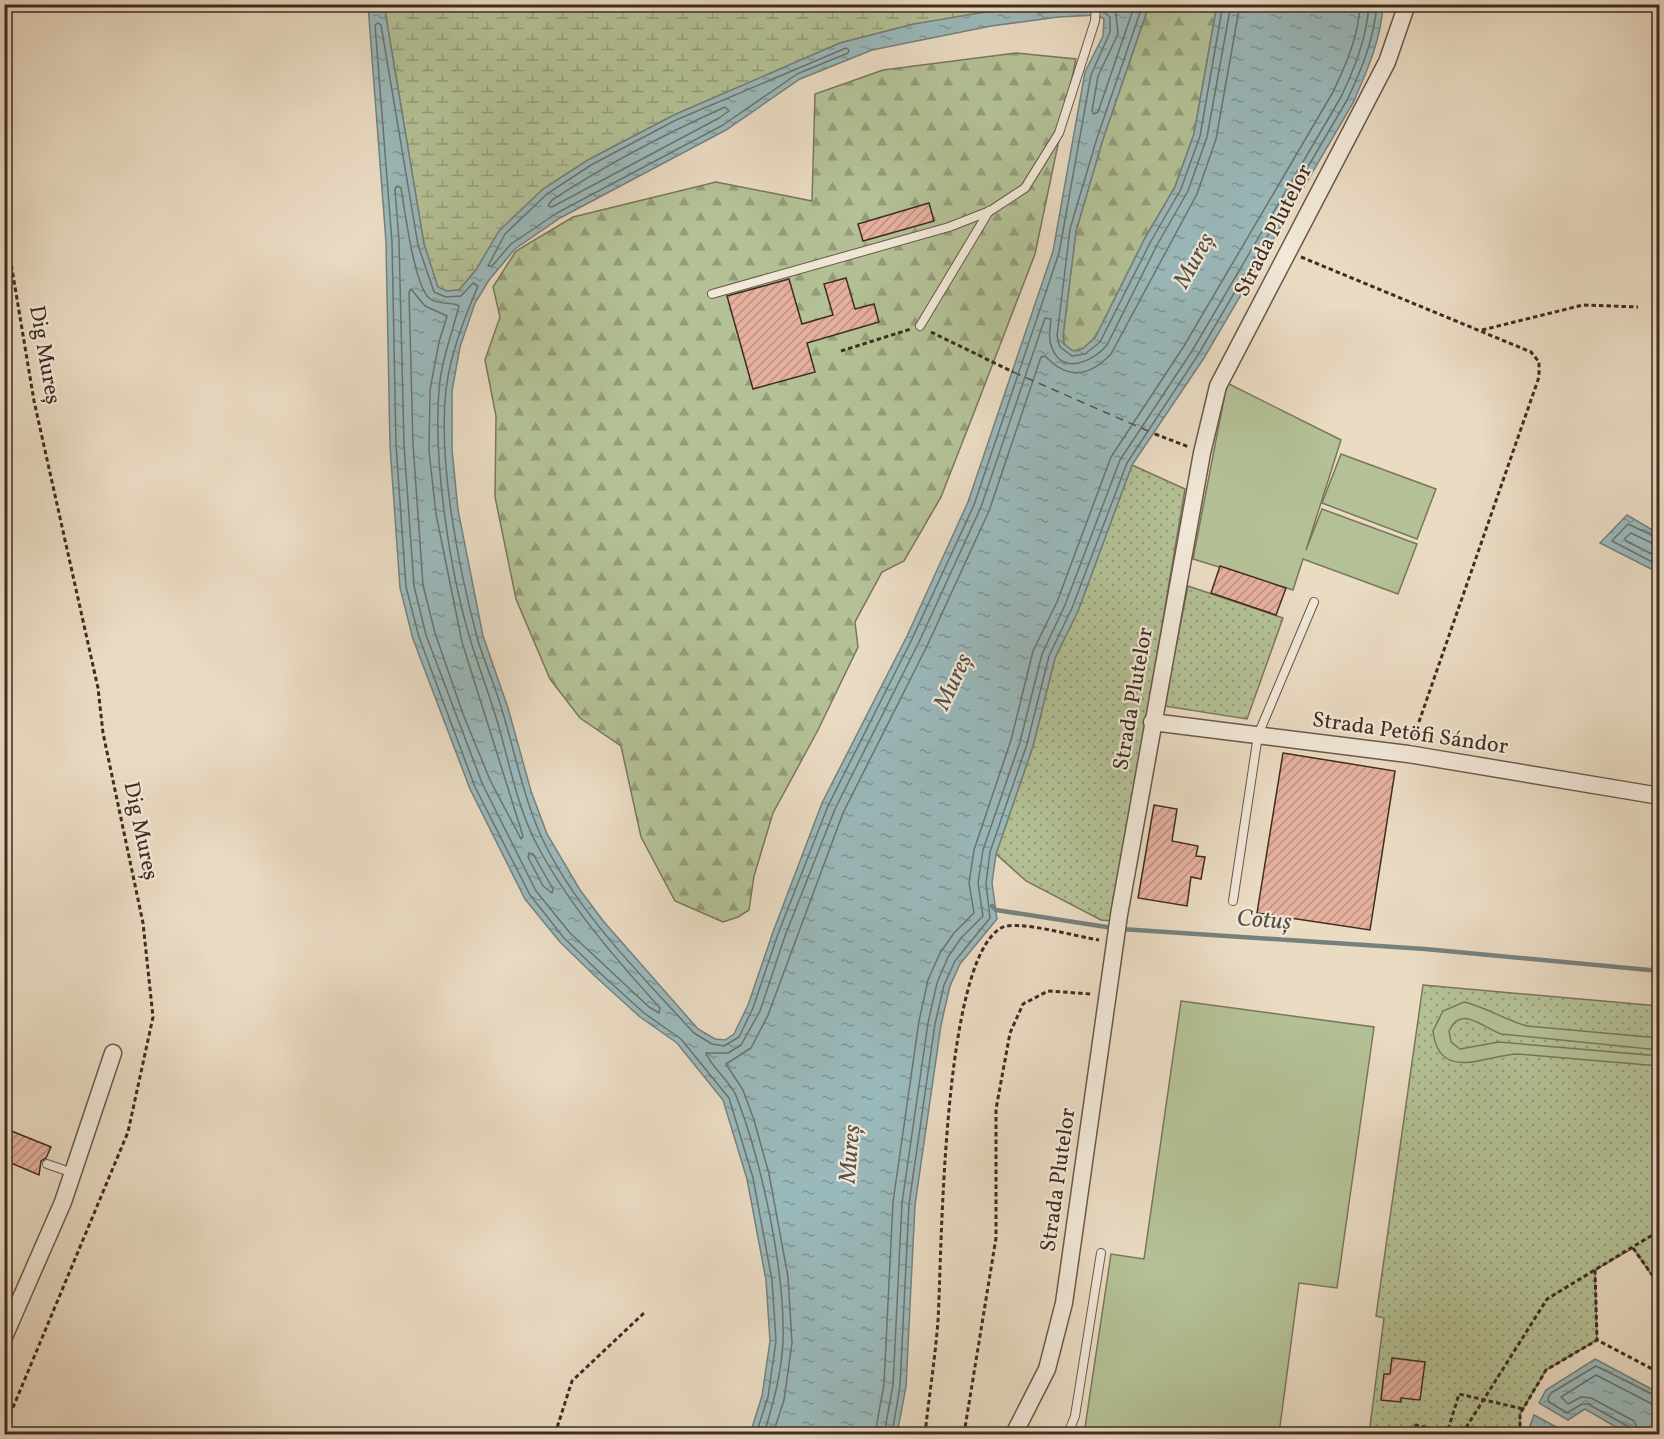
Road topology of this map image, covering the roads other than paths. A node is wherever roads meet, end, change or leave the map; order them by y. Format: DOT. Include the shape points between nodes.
graph roads {
  1 [pos="1096,4"];
  2 [pos="1407,4"];
  3 [pos="990,211"];
  4 [pos="712,294"];
  5 [pos="920,326"];
  6 [pos="1314,602"];
  7 [pos="1152,722"];
  8 [pos="1258,735"];
  9 [pos="1659,796"];
  10 [pos="1233,901"];
  11 [pos="113,1053"];
  12 [pos="47,1164"];
  13 [pos="73,1173"];
  14 [pos="1101,1253"];
  15 [pos="4,1337"];
  16 [pos="1014,1434"];
  17 [pos="1068,1434"];
  1 -- 3 [label="lane" via="1095,21 1059,133 1025,188"];
  2 -- 7 [label="street, Strada Plutelor" via="1387,62 1218,386"];
  3 -- 4 [label="lane" via="949,227"];
  3 -- 5 [label="lane"];
  6 -- 8 [label="lane"];
  7 -- 8 [label="street, Strada Petöfi Sándor"];
  7 -- 16 [label="street, Strada Plutelor" via="1119,915 1064,1303 1047,1369"];
  8 -- 9 [label="street, Strada Petöfi Sándor" via="1408,754"];
  8 -- 10 [label="lane"];
  11 -- 13 [label="street"];
  12 -- 13 [label="lane"];
  13 -- 15 [label="street"];
  14 -- 17 [label="lane" via="1078,1397"];
}
